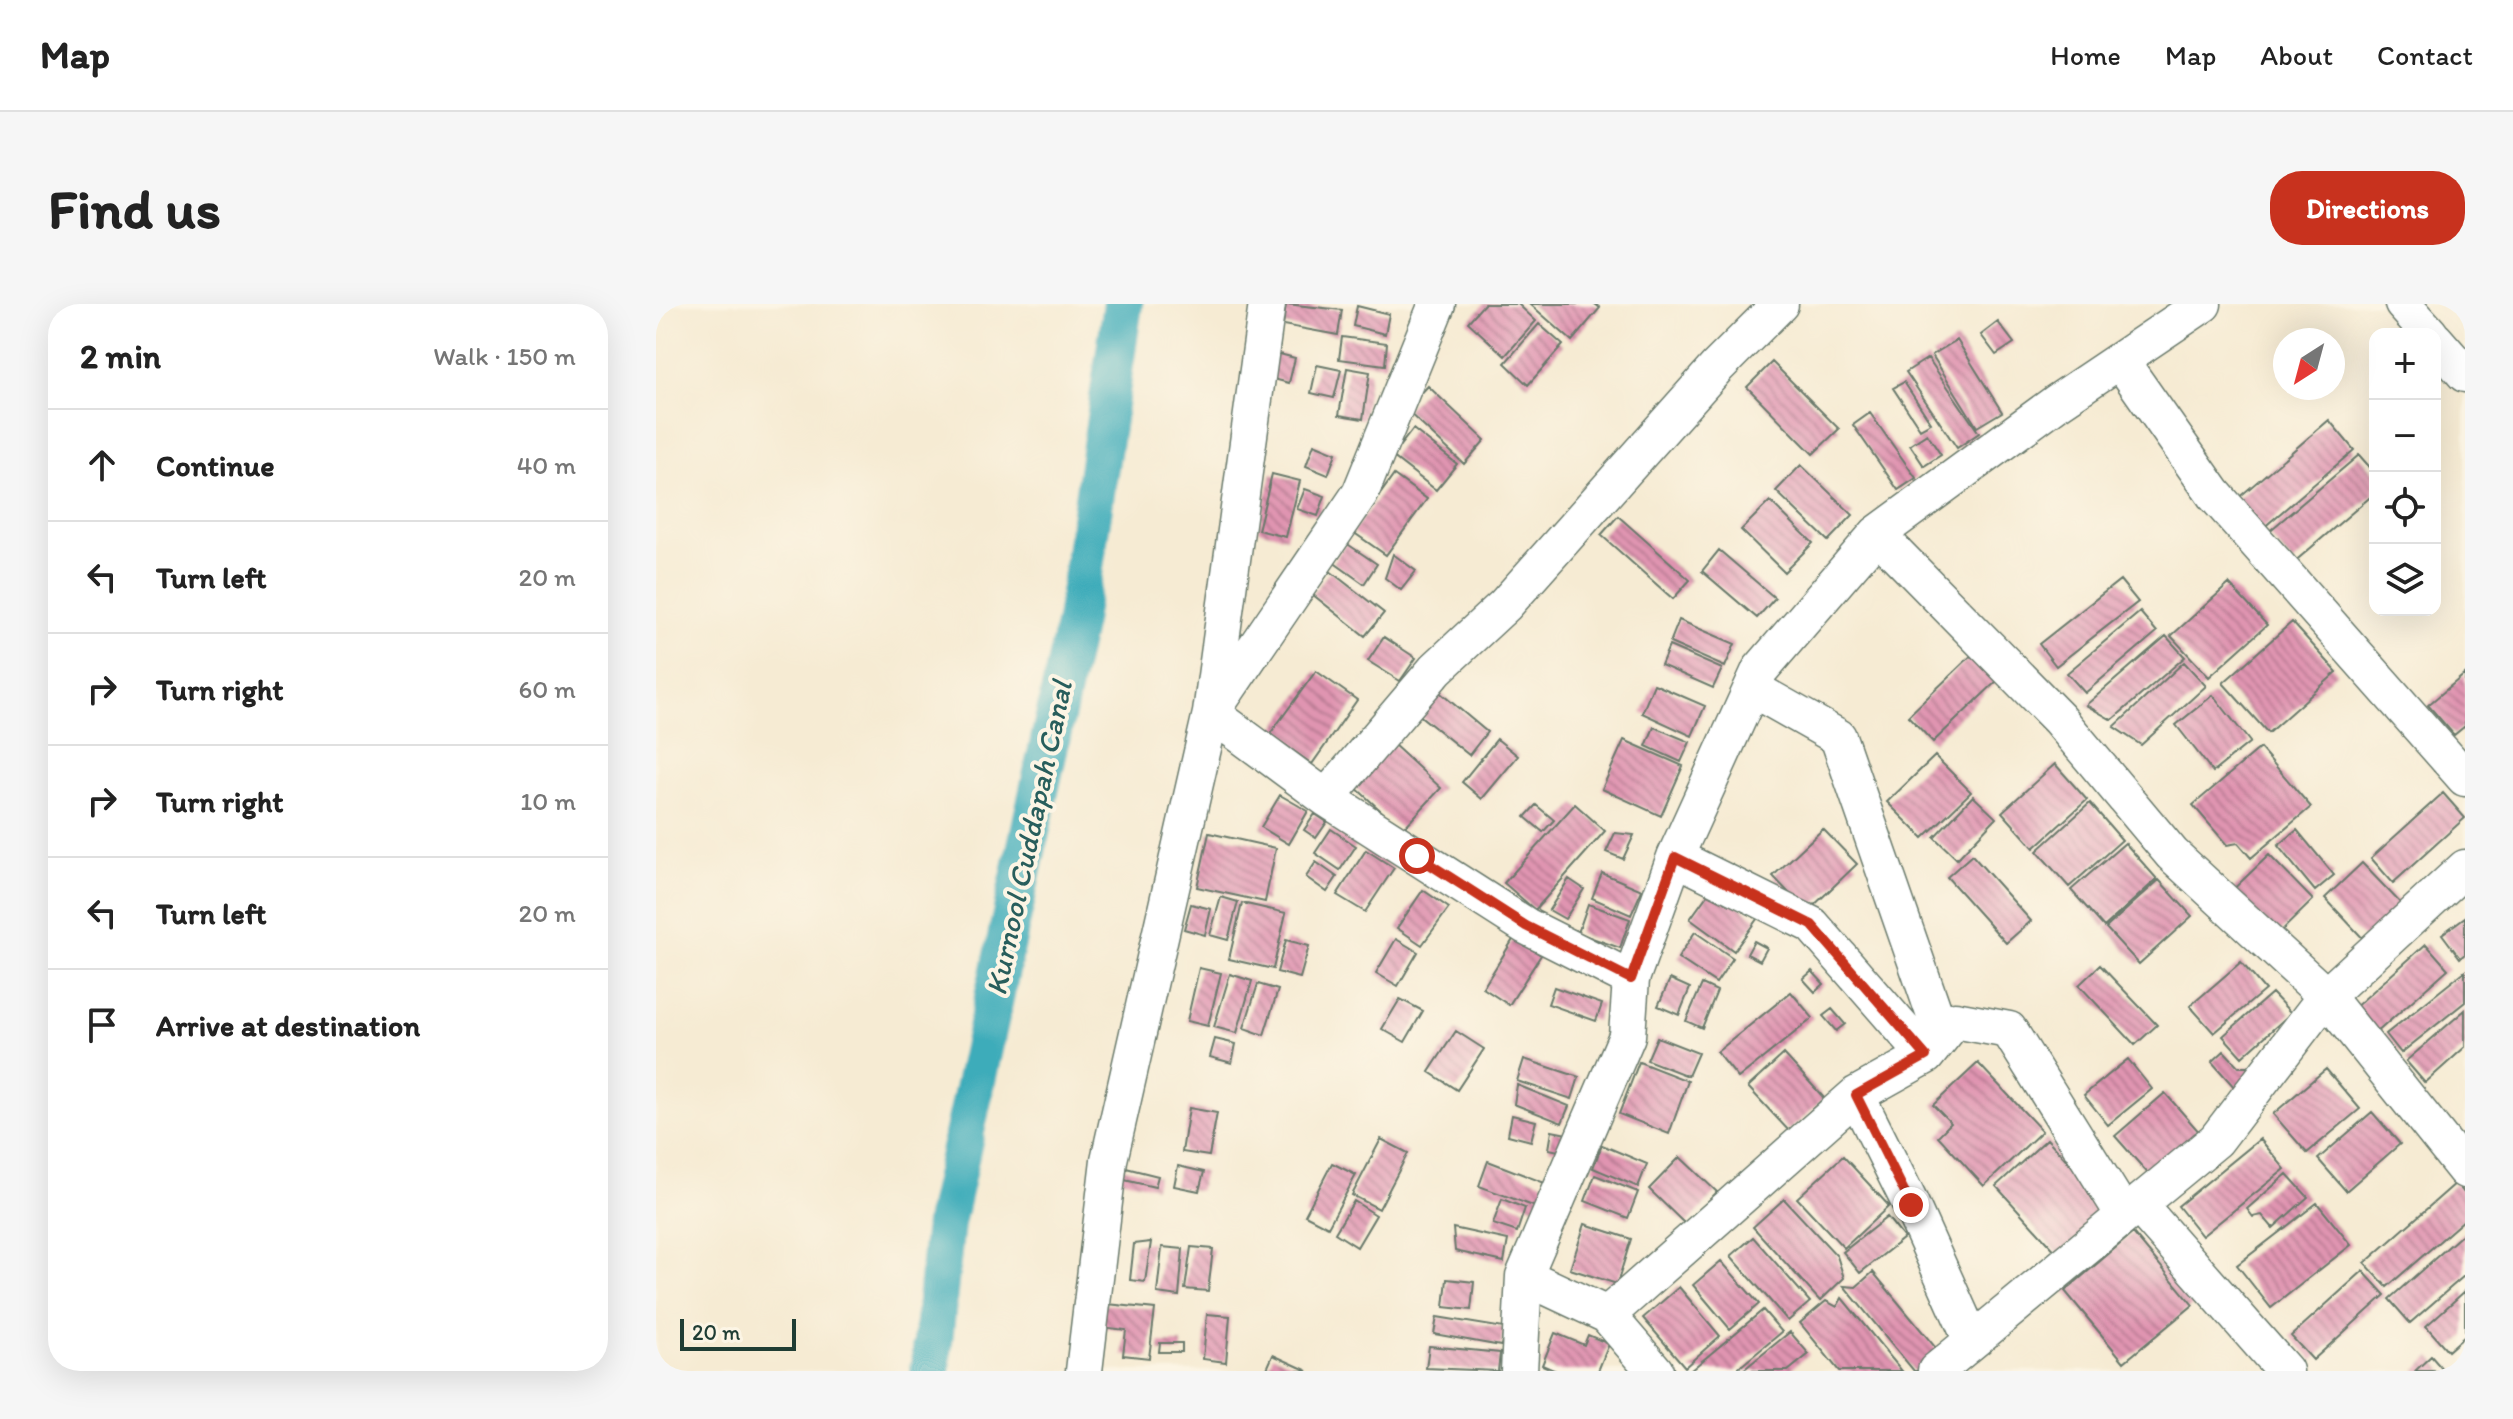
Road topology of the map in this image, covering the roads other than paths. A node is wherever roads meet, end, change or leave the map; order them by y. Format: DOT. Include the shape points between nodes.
graph roads {
  1 [pos="1267,304"];
  2 [pos="1437,304"];
  3 [pos="1780,304"];
  4 [pos="2203,304"];
  5 [pos="2403,304"];
  6 [pos="2425,328"];
  7 [pos="2441,347"];
  8 [pos="2120,360"];
  9 [pos="2465,374"];
  10 [pos="1877,534"];
  11 [pos="1753,689"];
  12 [pos="1211,713"];
  13 [pos="2465,778"];
  14 [pos="1326,798"];
  15 [pos="1675,857"];
  16 [pos="2465,868"];
  17 [pos="1631,979"];
  18 [pos="2326,996"];
  19 [pos="1934,1044"];
  20 [pos="1856,1095"];
  21 [pos="2465,1170"];
  22 [pos="2131,1210"];
  23 [pos="1524,1276"];
  24 [pos="1607,1315"];
  25 [pos="1972,1341"];
  26 [pos="1943,1369"];
  27 [pos="1084,1371"];
  28 [pos="1519,1371"];
  29 [pos="1655,1371"];
  30 [pos="2285,1371"];
  1 -- 12 [label="street"];
  2 -- 12 [label="street" via="1360,494"];
  3 -- 14 [label="street" via="1717,367 1505,605 1436,669"];
  4 -- 8 [label="street"];
  5 -- 6 [label="street"];
  7 -- 9 [label="street"];
  8 -- 10 [label="street"];
  8 -- 13 [label="street" via="2214,494"];
  10 -- 11 [label="street" via="1760,670"];
  10 -- 18 [label="street" via="2059,719 2172,854"];
  11 -- 15 [label="street"];
  11 -- 19 [label="street" via="1838,737"];
  12 -- 14 [label="street"];
  12 -- 27 [label="street" via="1109,1160"];
  14 -- 17 [label="street" via="1526,926"];
  15 -- 17 [label="street"];
  15 -- 19 [label="street" via="1812,925"];
  16 -- 18 [label="street"];
  17 -- 23 [label="street" via="1627,1036"];
  18 -- 21 [label="street"];
  18 -- 22 [label="street" via="2216,1140"];
  19 -- 20 [label="street"];
  19 -- 22 [label="street" via="1955,1020 2009,1030"];
  20 -- 24 [label="street"];
  20 -- 25 [label="street"];
  22 -- 25 [label="street"];
  22 -- 30 [label="street"];
  23 -- 24 [label="street"];
  23 -- 28 [label="street"];
  24 -- 29 [label="street"];
  25 -- 26 [label="street"];
}
